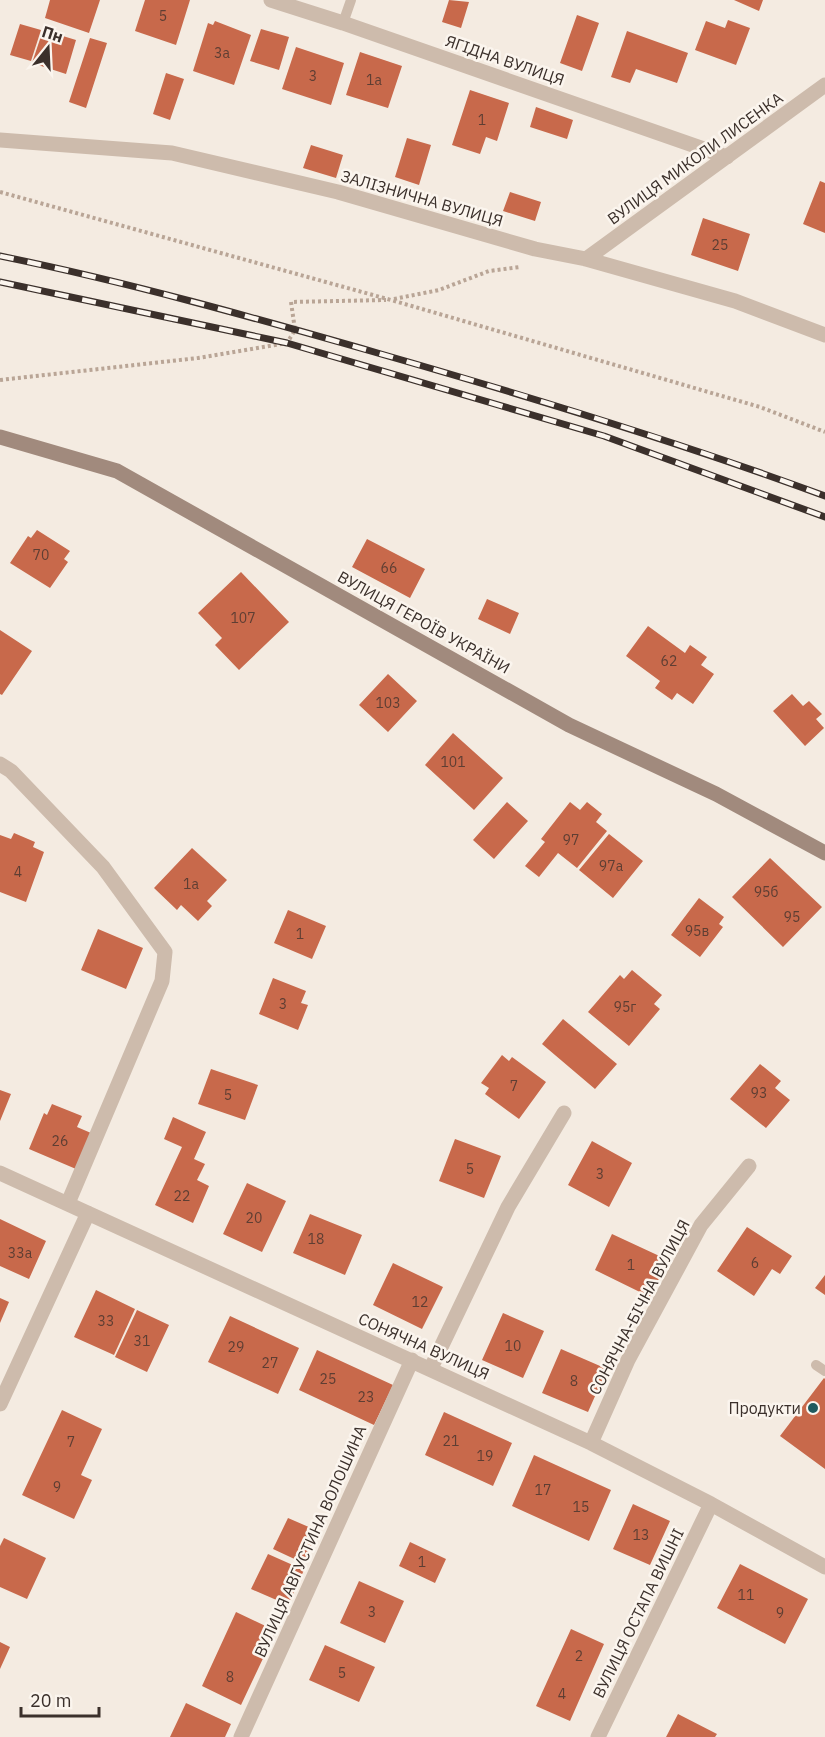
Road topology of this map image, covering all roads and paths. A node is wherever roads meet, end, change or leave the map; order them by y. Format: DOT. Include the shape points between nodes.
graph roads {
  1 [pos="271,0"];
  2 [pos="351,0"];
  3 [pos="343,23"];
  4 [pos="825,86"];
  5 [pos="0,140"];
  6 [pos="727,157"];
  7 [pos="0,192"];
  8 [pos="586,259"];
  9 [pos="522,267"];
  10 [pos="391,300"];
  11 [pos="825,335"];
  12 [pos="0,380"];
  13 [pos="825,432"];
  14 [pos="0,437"];
  15 [pos="0,764"];
  16 [pos="825,853"];
  17 [pos="564,1113"];
  18 [pos="749,1166"];
  19 [pos="0,1173"];
  20 [pos="68,1203"];
  21 [pos="88,1213"];
  22 [pos="412,1360"];
  23 [pos="430,1368"];
  24 [pos="0,1404"];
  25 [pos="591,1443"];
  26 [pos="711,1504"];
  27 [pos="823,1562"];
  28 [pos="241,1737"];
  29 [pos="598,1737"];
  1 -- 3 [label="street, ЯГІДНА ВУЛИЦЯ"];
  2 -- 3 [label="lane"];
  3 -- 6 [label="street, ЯГІДНА ВУЛИЦЯ"];
  4 -- 6 [label="street, ВУЛИЦЯ МИКОЛИ ЛИСЕНКА"];
  5 -- 8 [label="street, ЗАЛІЗНИЧНА ВУЛИЦЯ" via="172,153 338,192 535,249"];
  6 -- 8 [label="street, ВУЛИЦЯ МИКОЛИ ЛИСЕНКА"];
  7 -- 10 [label="path"];
  8 -- 11 [label="street, ЗАЛІЗНИЧНА ВУЛИЦЯ" via="735,301"];
  9 -- 10 [label="path" via="489,271 439,290"];
  10 -- 12 [label="path" via="291,302 295,330 287,343 198,358"];
  10 -- 13 [label="path" via="760,407"];
  14 -- 16 [label="street, ВУЛИЦЯ ГЕРОЇВ УКРАЇНИ" via="117,471 569,724 716,794"];
  15 -- 20 [label="street" via="103,867 165,952 162,981"];
  17 -- 23 [label="street" via="508,1207"];
  18 -- 25 [label="street, СОНЯЧНА-БІЧНА ВУЛИЦЯ" via="701,1225 628,1360"];
  19 -- 20 [label="street, СОНЯЧНА ВУЛИЦЯ"];
  20 -- 21 [label="street, СОНЯЧНА ВУЛИЦЯ"];
  21 -- 22 [label="street, СОНЯЧНА ВУЛИЦЯ"];
  21 -- 24 [label="street"];
  22 -- 23 [label="street, СОНЯЧНА ВУЛИЦЯ"];
  22 -- 28 [label="street, ВУЛИЦЯ АВГУСТИНА ВОЛОШИНА"];
  23 -- 25 [label="street, СОНЯЧНА ВУЛИЦЯ"];
  25 -- 26 [label="street, СОНЯЧНА ВУЛИЦЯ"];
  26 -- 27 [label="street, СОНЯЧНА ВУЛИЦЯ"];
  26 -- 29 [label="street, ВУЛИЦЯ ОСТАПА ВИШНІ"];
}
